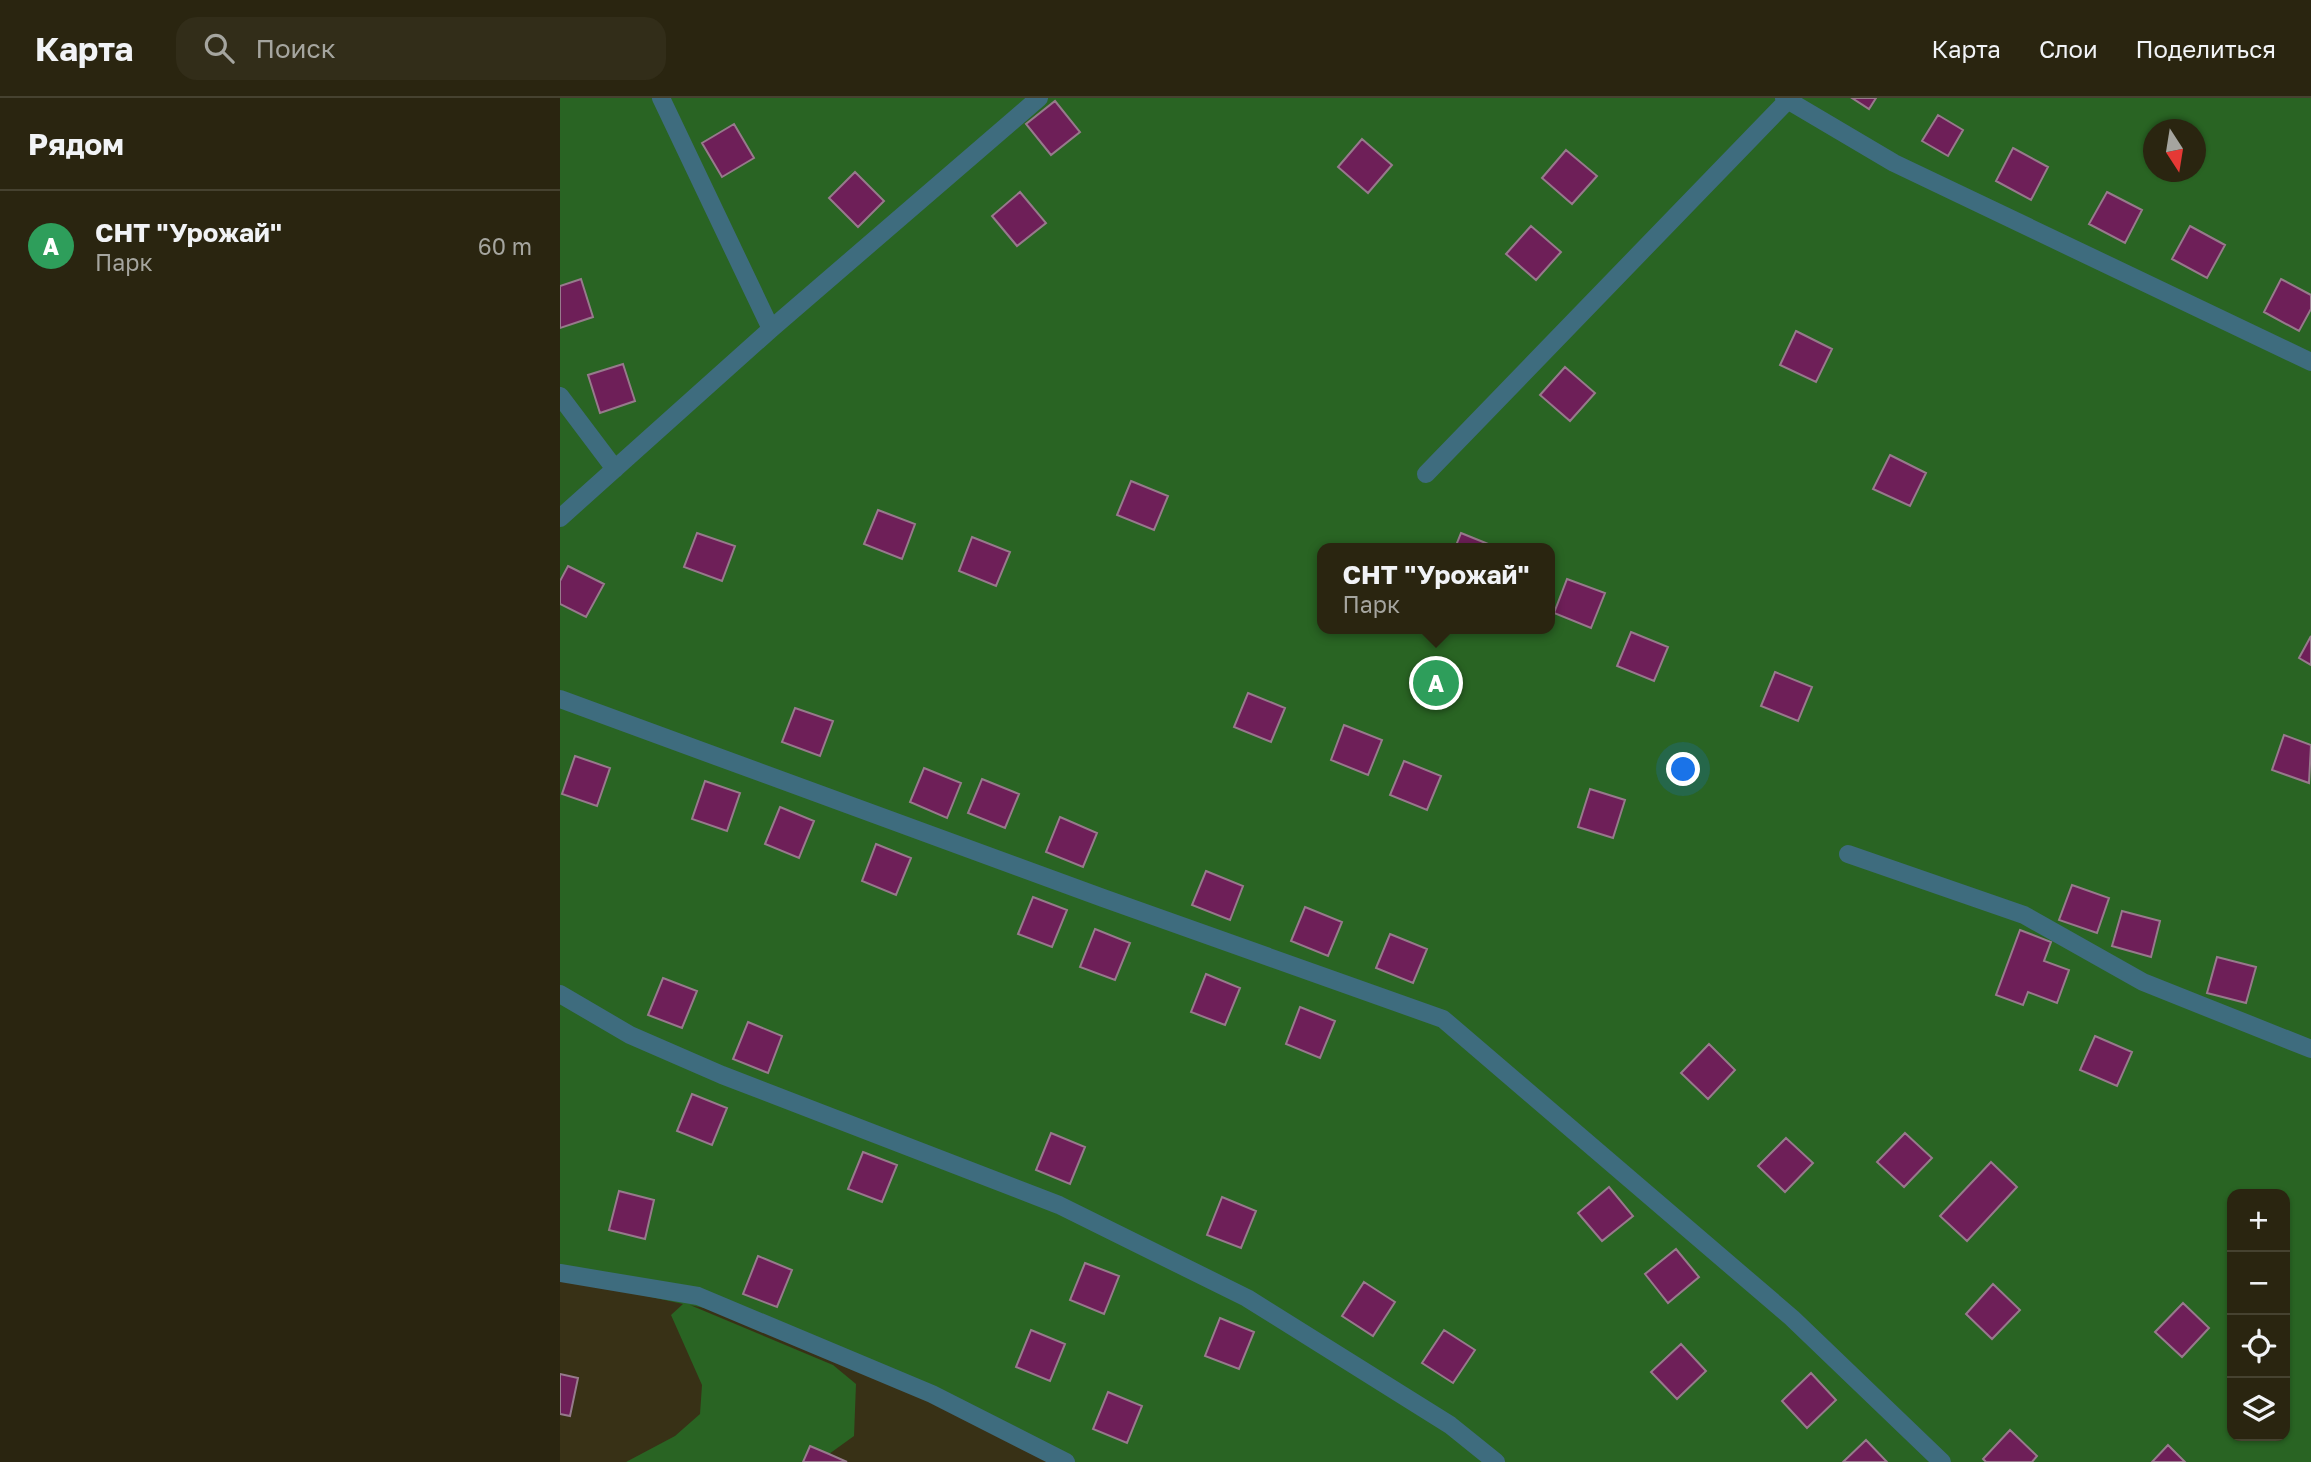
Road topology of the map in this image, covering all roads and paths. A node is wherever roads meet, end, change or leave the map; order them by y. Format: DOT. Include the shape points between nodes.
graph roads {
  1 [pos="661,98"];
  2 [pos="1039,98"];
  3 [pos="1786,99"];
  4 [pos="771,329"];
  5 [pos="2311,362"];
  6 [pos="560,396"];
  7 [pos="615,469"];
  8 [pos="1426,474"];
  9 [pos="560,518"];
  10 [pos="560,699"];
  11 [pos="1848,854"];
  12 [pos="560,994"];
  13 [pos="2311,1049"];
  14 [pos="560,1273"];
  15 [pos="1066,1462"];
  16 [pos="1496,1462"];
  17 [pos="1942,1462"];
  1 -- 4 [label="street"];
  2 -- 4 [label="street"];
  3 -- 5 [label="street" via="1894,163"];
  3 -- 8 [label="street"];
  4 -- 7 [label="street"];
  6 -- 7 [label="street"];
  7 -- 9 [label="street"];
  10 -- 17 [label="street" via="1443,1019 1792,1318"];
  11 -- 13 [label="street" via="2024,915 2143,982"];
  12 -- 16 [label="street" via="630,1035 1059,1205 1234,1292 1450,1425"];
  14 -- 15 [label="street" via="698,1296 932,1394"];
}
